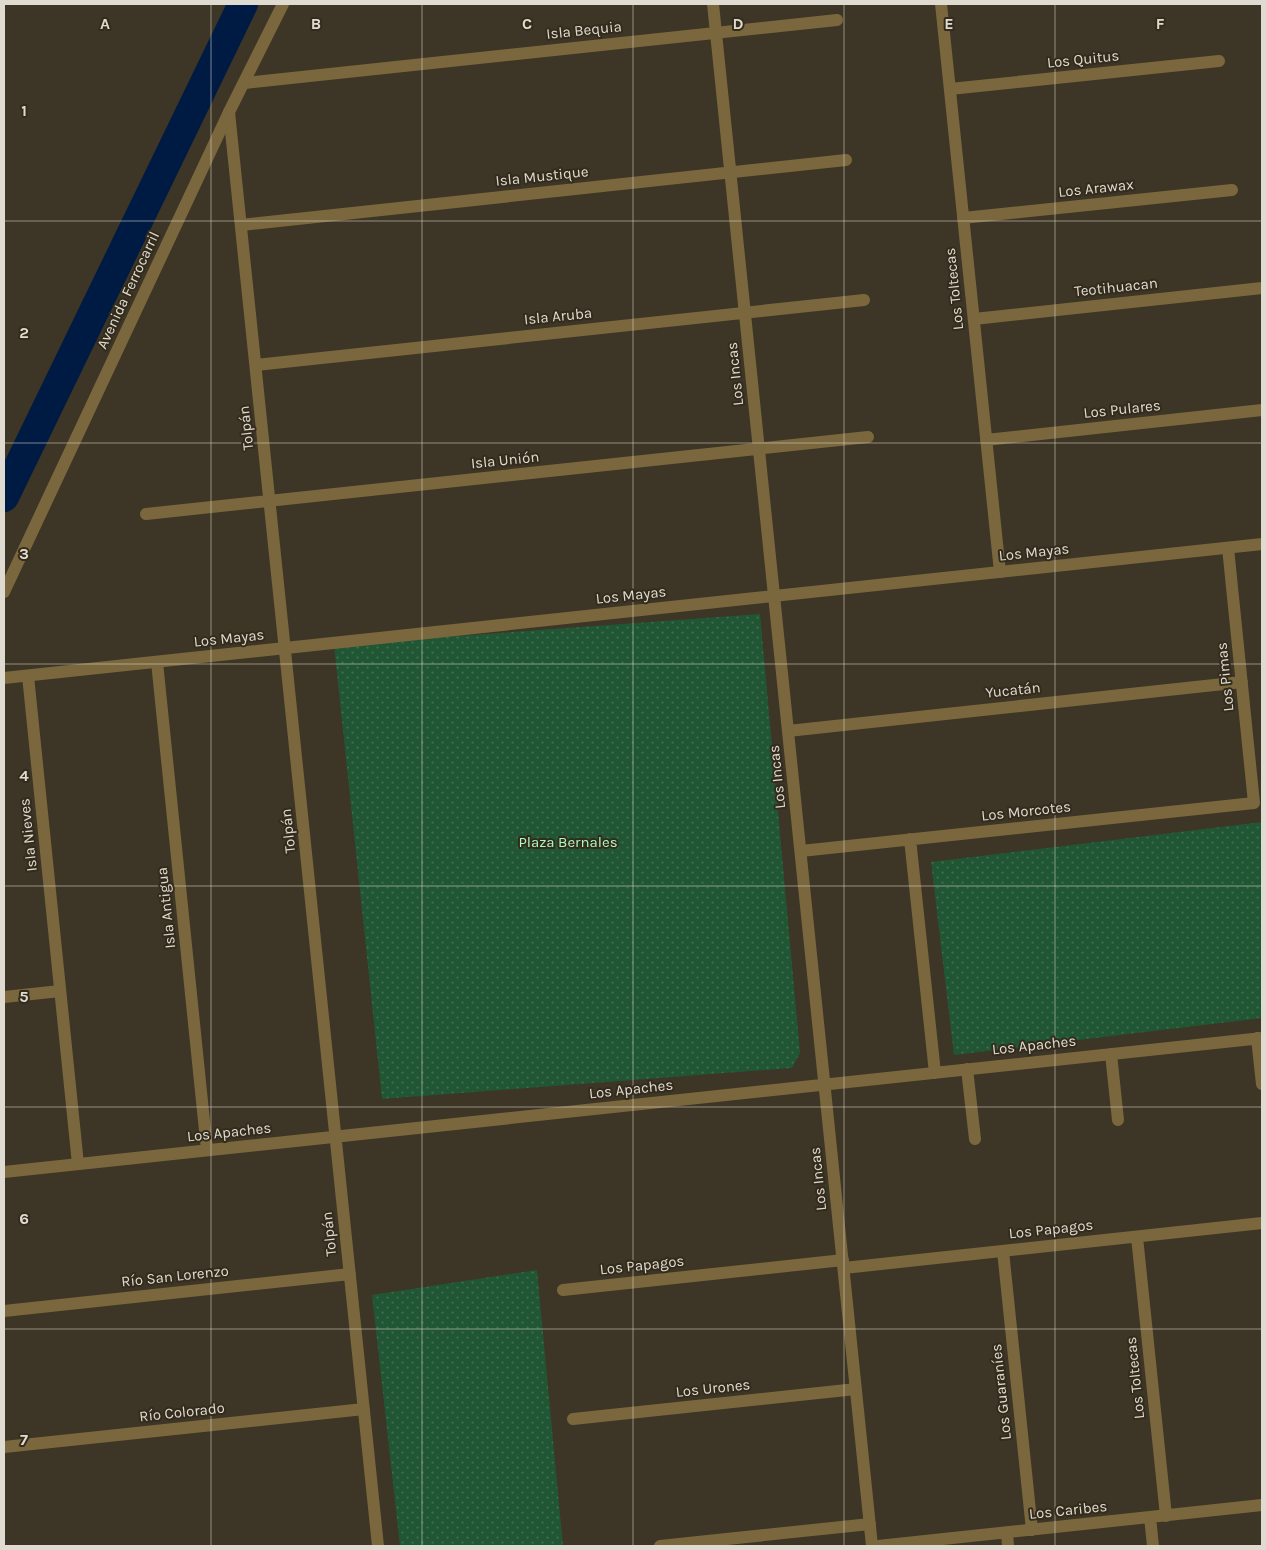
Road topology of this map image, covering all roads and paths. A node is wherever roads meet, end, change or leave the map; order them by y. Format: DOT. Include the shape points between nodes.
graph roads {
  1 [pos="283,4"];
  2 [pos="713,4"];
  3 [pos="941,4"];
  4 [pos="837,20"];
  5 [pos="716,33"];
  6 [pos="1219,61"];
  7 [pos="245,83"];
  8 [pos="950,89"];
  9 [pos="230,112"];
  10 [pos="846,160"];
  11 [pos="730,172"];
  12 [pos="1232,190"];
  13 [pos="963,218"];
  14 [pos="242,224"];
  15 [pos="1262,288"];
  16 [pos="864,300"];
  17 [pos="745,312"];
  18 [pos="974,319"];
  19 [pos="256,365"];
  20 [pos="1262,410"];
  21 [pos="868,437"];
  22 [pos="986,440"];
  23 [pos="759,449"];
  24 [pos="270,501"];
  25 [pos="146,514"];
  26 [pos="1262,544"];
  27 [pos="1228,548"];
  28 [pos="1000,572"];
  29 [pos="4,592"];
  30 [pos="774,596"];
  31 [pos="285,648"];
  32 [pos="157,662"];
  33 [pos="28,676"];
  34 [pos="4,678"];
  35 [pos="1242,682"];
  36 [pos="788,731"];
  37 [pos="1254,802"];
  38 [pos="910,839"];
  39 [pos="800,851"];
  40 [pos="60,991"];
  41 [pos="4,997"];
  42 [pos="1260,1038"];
  43 [pos="1111,1054"];
  44 [pos="967,1069"];
  45 [pos="935,1072"];
  46 [pos="825,1084"];
  47 [pos="1262,1084"];
  48 [pos="1118,1120"];
  49 [pos="336,1137"];
  50 [pos="974,1139"];
  51 [pos="208,1150"];
  52 [pos="78,1164"];
  53 [pos="4,1172"];
  54 [pos="1262,1223"];
  55 [pos="1137,1236"];
  56 [pos="1003,1251"];
  57 [pos="843,1264"];
  58 [pos="350,1274"];
  59 [pos="563,1290"];
  60 [pos="4,1311"];
  61 [pos="856,1389"];
  62 [pos="364,1409"];
  63 [pos="573,1419"];
  64 [pos="4,1447"];
  65 [pos="1262,1505"];
  66 [pos="1166,1516"];
  67 [pos="1150,1517"];
  68 [pos="870,1524"];
  69 [pos="1032,1530"];
  70 [pos="1007,1533"];
  71 [pos="378,1546"];
  72 [pos="660,1546"];
  73 [pos="872,1546"];
  74 [pos="878,1546"];
  75 [pos="1008,1546"];
  76 [pos="1153,1546"];
  1 -- 7 [label="street, Avenida Ferrocarril"];
  2 -- 5 [label="street, Los Incas"];
  3 -- 8 [label="street, Los Toltecas"];
  4 -- 5 [label="street, Isla Bequia"];
  5 -- 7 [label="street, Isla Bequia"];
  5 -- 11 [label="street, Los Incas"];
  6 -- 8 [label="street, Los Quitus"];
  7 -- 9 [label="street, Avenida Ferrocarril"];
  8 -- 13 [label="street, Los Toltecas"];
  9 -- 14 [label="street, Tolpán"];
  9 -- 29 [label="street, Avenida Ferrocarril"];
  10 -- 11 [label="street, Isla Mustique"];
  11 -- 14 [label="street, Isla Mustique"];
  11 -- 17 [label="street, Los Incas"];
  12 -- 13 [label="street, Los Arawax"];
  13 -- 18 [label="street, Los Toltecas"];
  14 -- 19 [label="street, Tolpán"];
  15 -- 18 [label="street, Teotihuacan"];
  16 -- 17 [label="street, Isla Aruba"];
  17 -- 19 [label="street, Isla Aruba"];
  17 -- 23 [label="street, Los Incas"];
  18 -- 22 [label="street, Los Toltecas"];
  19 -- 24 [label="street, Tolpán"];
  20 -- 22 [label="street, Los Pulares"];
  21 -- 23 [label="street, Isla Unión"];
  22 -- 28 [label="street, Los Toltecas"];
  23 -- 24 [label="street, Isla Unión"];
  23 -- 30 [label="street, Los Incas"];
  24 -- 25 [label="street, Isla Unión"];
  24 -- 31 [label="street, Tolpán"];
  26 -- 27 [label="street, Los Mayas"];
  27 -- 28 [label="street, Los Mayas"];
  27 -- 35 [label="street, Los Pimas"];
  28 -- 30 [label="street, Los Mayas"];
  30 -- 31 [label="street, Los Mayas"];
  30 -- 36 [label="street, Los Incas"];
  31 -- 32 [label="street, Los Mayas"];
  31 -- 49 [label="street, Tolpán"];
  32 -- 33 [label="street, Los Mayas"];
  32 -- 51 [label="street, Isla Antigua"];
  33 -- 34 [label="street, Los Mayas"];
  33 -- 40 [label="street, Isla Nieves"];
  35 -- 36 [label="street, Yucatán"];
  35 -- 37 [label="street, Los Pimas"];
  36 -- 39 [label="street, Los Incas"];
  37 -- 38 [label="street, Los Morcotes"];
  38 -- 39 [label="street, Los Morcotes"];
  38 -- 45 [label="street"];
  39 -- 46 [label="street, Los Incas"];
  40 -- 41 [label="street"];
  40 -- 52 [label="street, Isla Nieves"];
  42 -- 43 [label="street, Los Apaches"];
  42 -- 47 [label="street"];
  43 -- 44 [label="street, Los Apaches"];
  43 -- 48 [label="street"];
  44 -- 45 [label="street, Los Apaches"];
  44 -- 50 [label="street"];
  45 -- 46 [label="street, Los Apaches"];
  46 -- 49 [label="street, Los Apaches"];
  46 -- 57 [label="street, Los Incas"];
  49 -- 51 [label="street, Los Apaches"];
  49 -- 58 [label="street, Tolpán"];
  51 -- 52 [label="street, Los Apaches"];
  52 -- 53 [label="street, Los Apaches"];
  54 -- 55 [label="street, Los Papagos"];
  55 -- 56 [label="street, Los Papagos"];
  55 -- 66 [label="street, Los Toltecas"];
  56 -- 57 [label="street, Los Papagos"];
  56 -- 69 [label="street, Los Guaraníes"];
  57 -- 59 [label="street, Los Papagos"];
  57 -- 61 [label="street, Los Incas"];
  58 -- 60 [label="street, Río San Lorenzo"];
  58 -- 62 [label="street, Tolpán"];
  61 -- 63 [label="street, Los Urones"];
  61 -- 68 [label="street, Los Incas"];
  62 -- 64 [label="street, Río Colorado"];
  62 -- 71 [label="street, Tolpán"];
  65 -- 66 [label="street, Los Caribes"];
  66 -- 67 [label="street, Los Caribes"];
  67 -- 69 [label="street, Los Caribes"];
  67 -- 76 [label="street"];
  68 -- 72 [label="street"];
  68 -- 73 [label="street, Los Incas"];
  69 -- 70 [label="street, Los Caribes"];
  70 -- 74 [label="street, Los Caribes"];
  70 -- 75 [label="street"];
}
